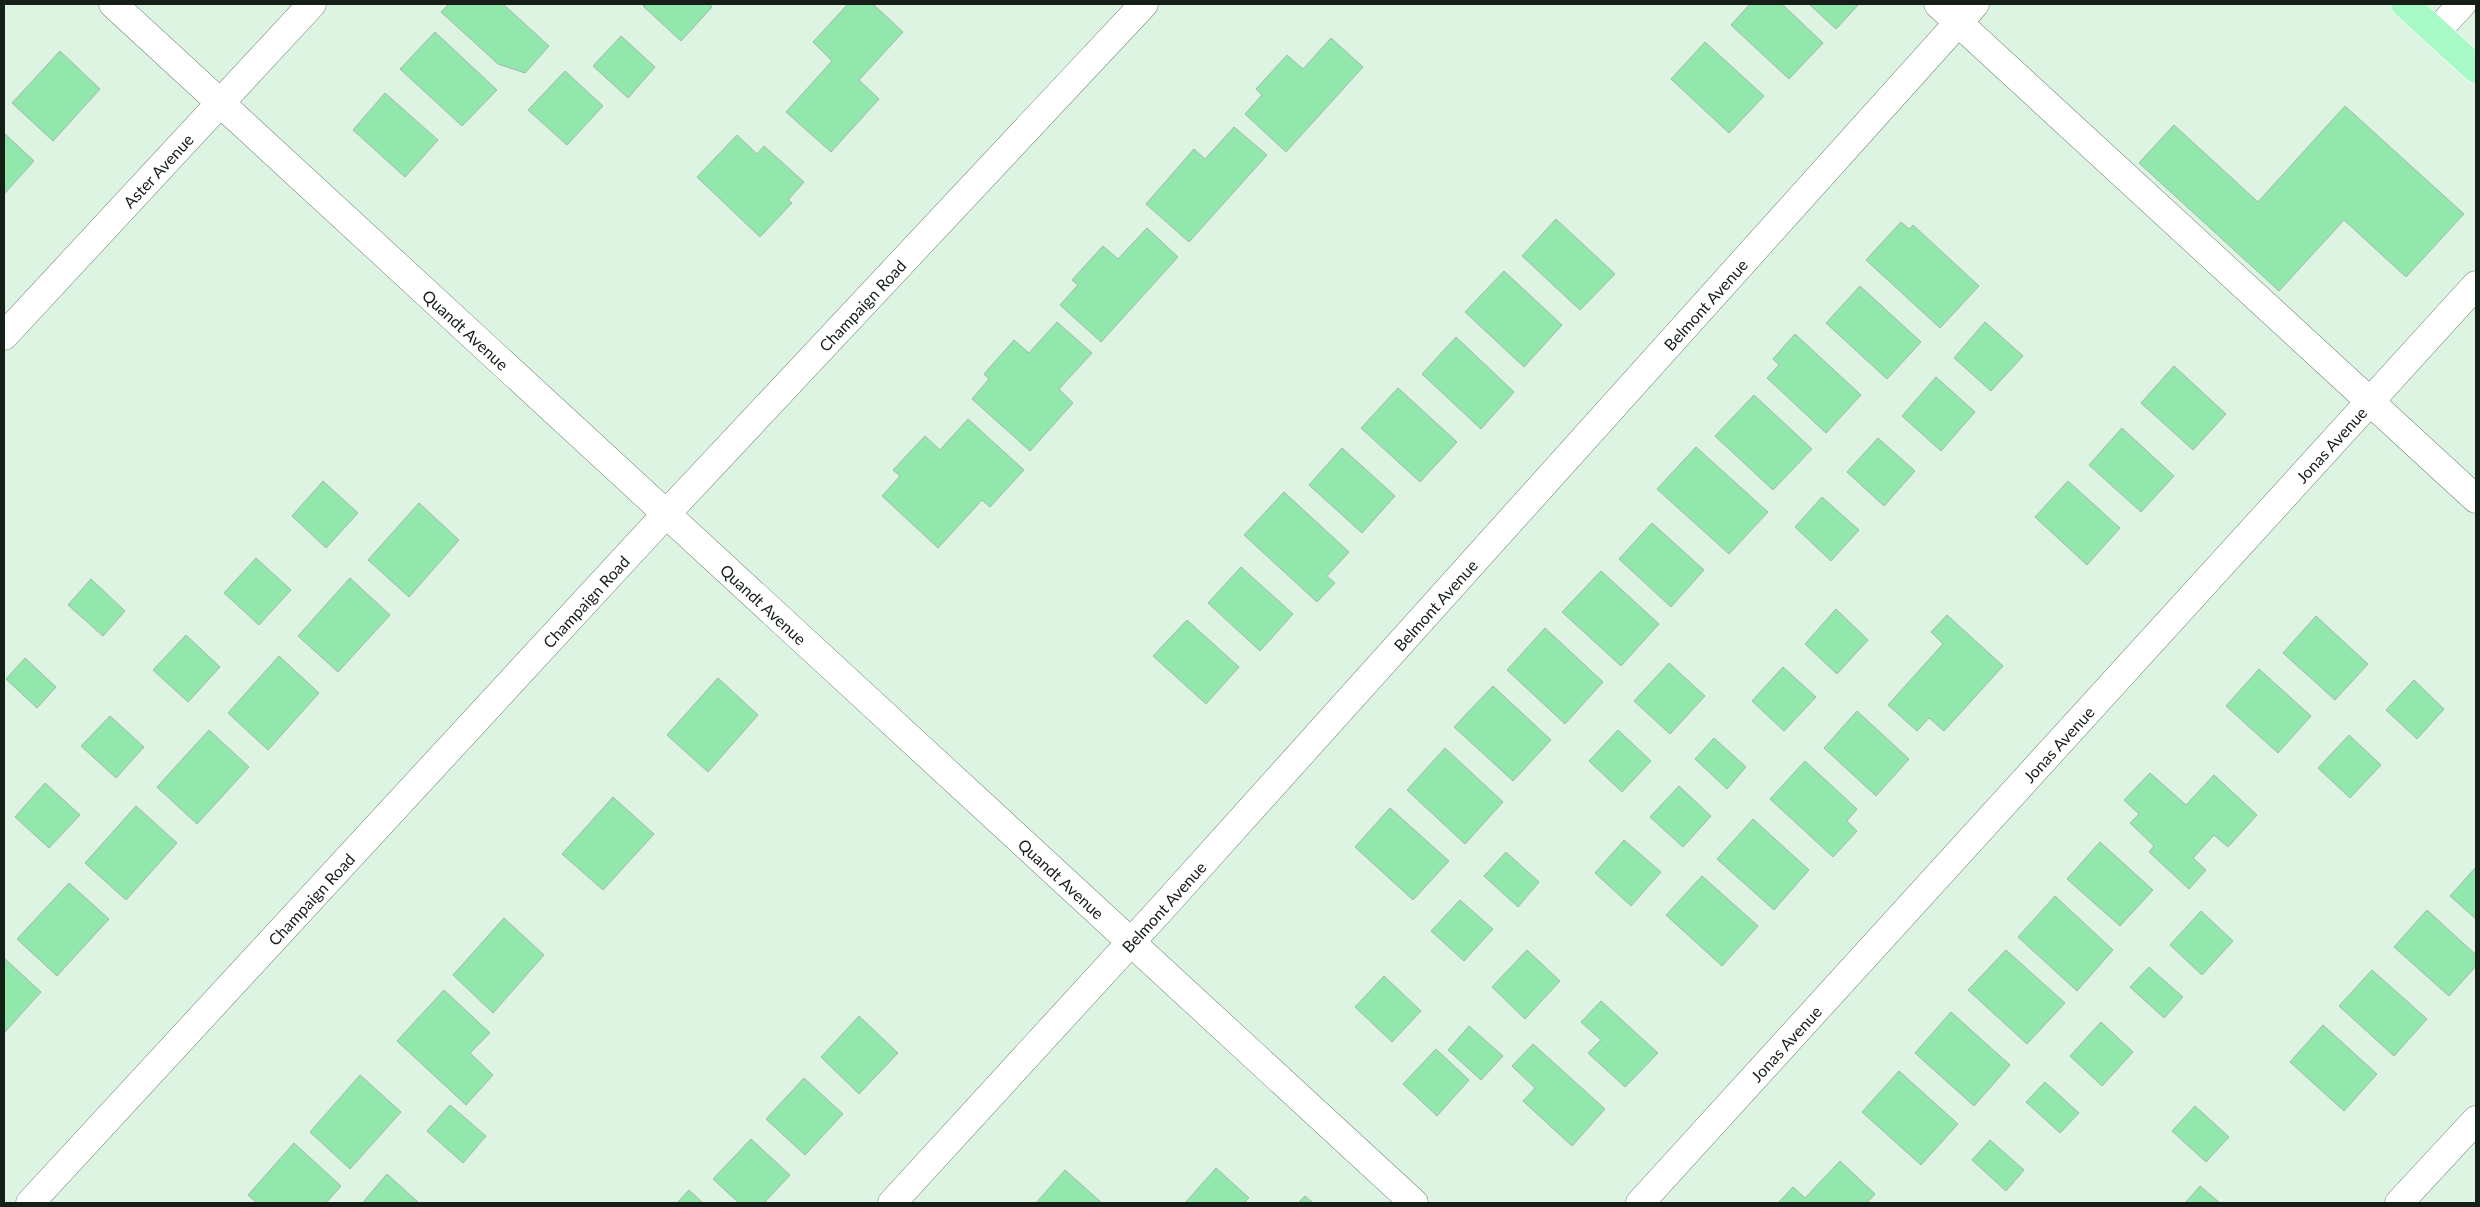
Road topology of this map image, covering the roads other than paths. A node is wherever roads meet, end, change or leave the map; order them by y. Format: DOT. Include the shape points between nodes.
graph roads {
  1 [pos="113,4"];
  2 [pos="312,4"];
  3 [pos="1144,4"];
  4 [pos="1938,4"];
  5 [pos="2405,4"];
  6 [pos="2462,4"];
  7 [pos="1966,13"];
  8 [pos="2436,32"];
  9 [pos="2476,69"];
  10 [pos="221,102"];
  11 [pos="2476,285"];
  12 [pos="4,336"];
  13 [pos="2370,402"];
  14 [pos="2476,499"];
  15 [pos="667,513"];
  16 [pos="1130,942"];
  17 [pos="2476,1120"];
  18 [pos="30,1203"];
  19 [pos="892,1203"];
  20 [pos="1414,1203"];
  21 [pos="1640,1203"];
  22 [pos="2399,1203"];
  1 -- 10 [label="street, Quandt Avenue"];
  2 -- 10 [label="street, Aster Avenue"];
  3 -- 15 [label="street, Champaign Road"];
  4 -- 7 [label="street"];
  5 -- 8 [label="main road"];
  6 -- 8 [label="street"];
  7 -- 13 [label="street"];
  7 -- 16 [label="street, Belmont Avenue"];
  8 -- 9 [label="main road"];
  10 -- 12 [label="street, Aster Avenue"];
  10 -- 15 [label="street, Quandt Avenue"];
  11 -- 13 [label="street, Jonas Avenue"];
  13 -- 14 [label="street"];
  13 -- 21 [label="street, Jonas Avenue"];
  15 -- 16 [label="street, Quandt Avenue"];
  15 -- 18 [label="street, Champaign Road"];
  16 -- 19 [label="street, Belmont Avenue"];
  16 -- 20 [label="street, Quandt Avenue"];
  17 -- 22 [label="street"];
}
